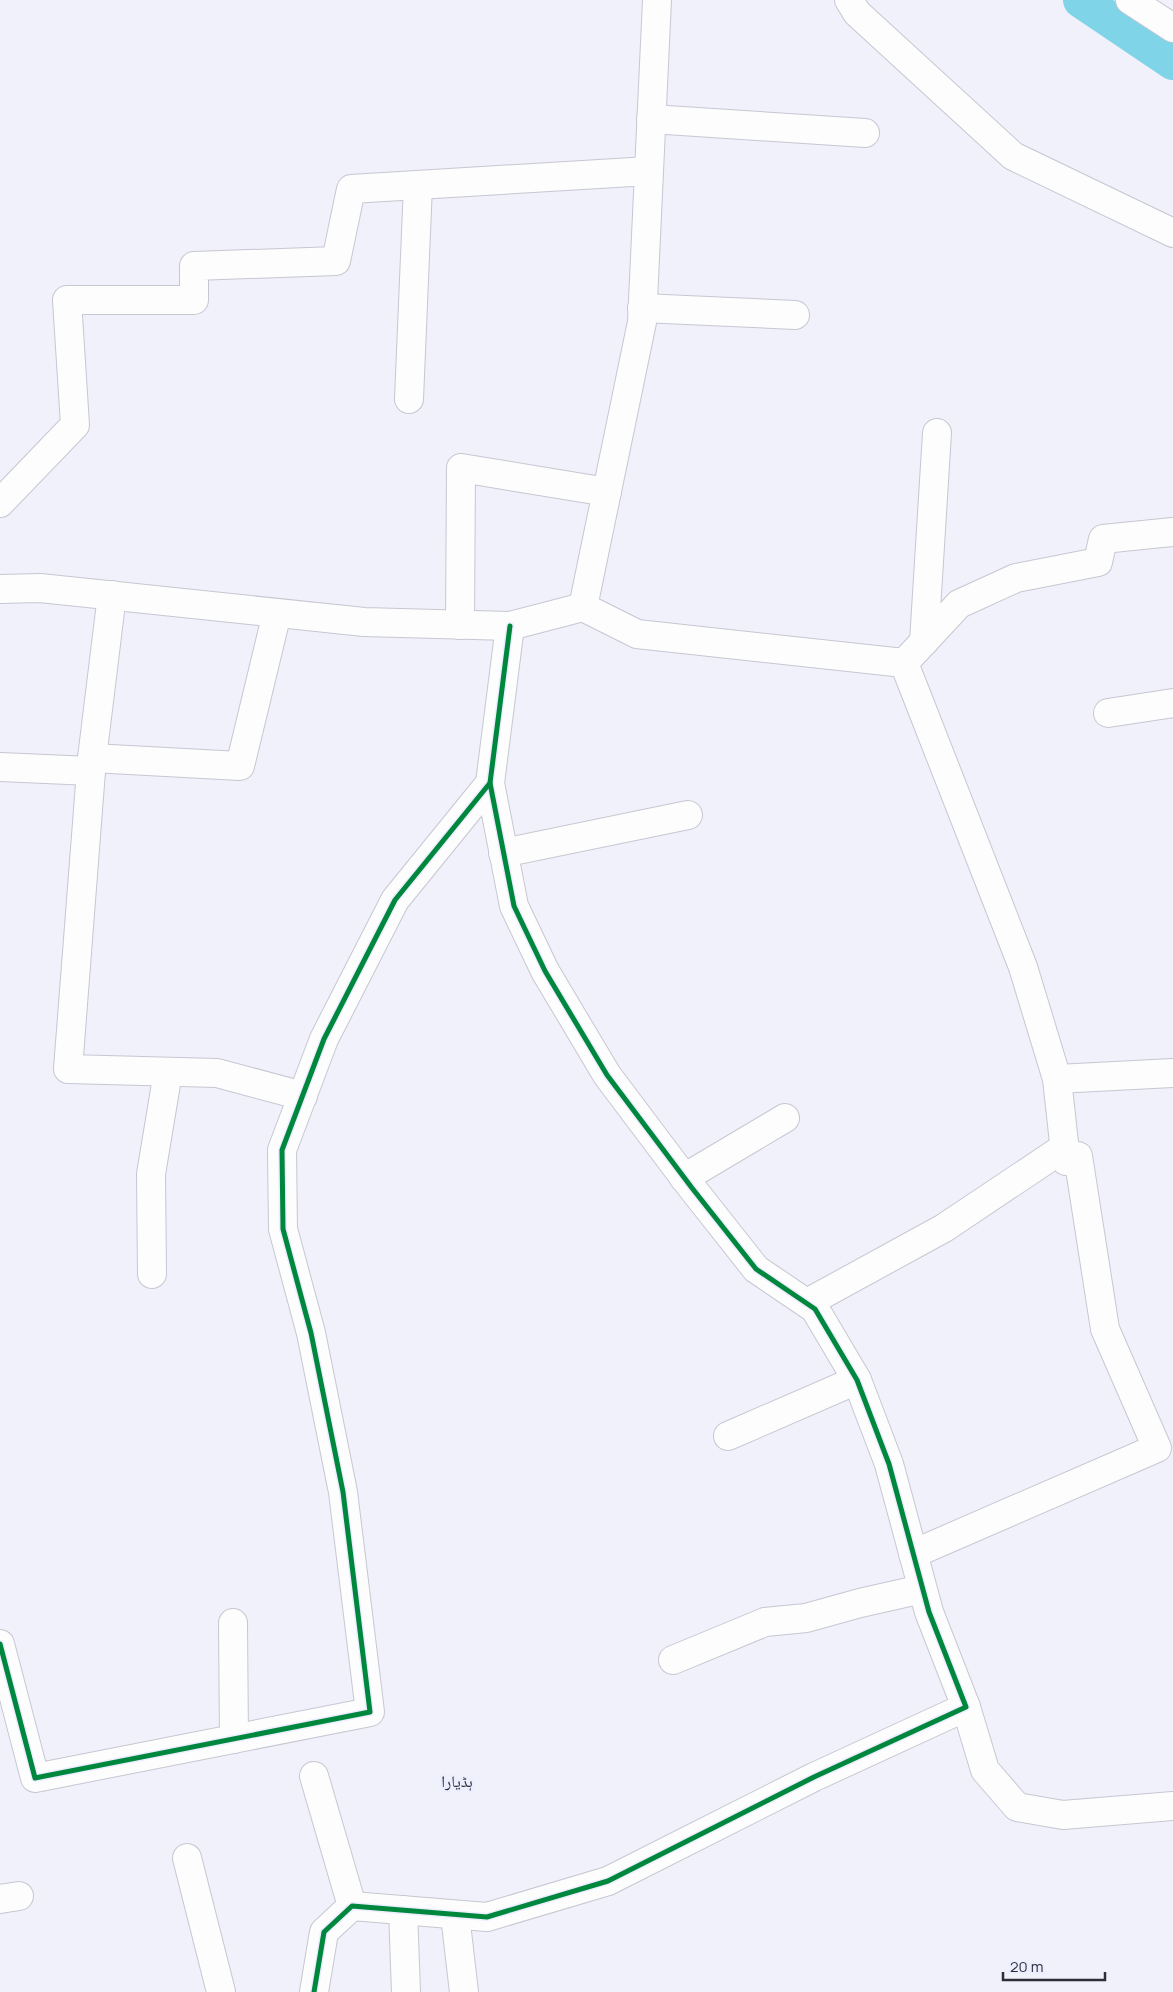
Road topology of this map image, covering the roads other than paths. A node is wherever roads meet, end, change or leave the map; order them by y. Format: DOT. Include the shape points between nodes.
graph roads {
  1 [pos="657,0"];
  2 [pos="849,0"];
  3 [pos="1130,0"];
  4 [pos="1173,28"];
  5 [pos="651,119"];
  6 [pos="865,133"];
  7 [pos="649,171"];
  8 [pos="418,185"];
  9 [pos="1173,233"];
  10 [pos="642,308"];
  11 [pos="795,315"];
  12 [pos="409,399"];
  13 [pos="937,433"];
  14 [pos="607,492"];
  15 [pos="0,503"];
  16 [pos="1173,532"];
  17 [pos="0,589"];
  18 [pos="112,596"];
  19 [pos="583,607"];
  20 [pos="277,613"];
  21 [pos="460,625"];
  22 [pos="510,626"];
  23 [pos="924,642"];
  24 [pos="904,663"];
  25 [pos="1173,702"];
  26 [pos="1108,713"];
  27 [pos="92,764"];
  28 [pos="0,767"];
  29 [pos="490,783"];
  30 [pos="688,815"];
  31 [pos="503,853"];
  32 [pos="168,1072"];
  33 [pos="1173,1073"];
  34 [pos="1057,1079"];
  35 [pos="303,1096"];
  36 [pos="785,1118"];
  37 [pos="1065,1147"];
  38 [pos="684,1178"];
  39 [pos="152,1274"];
  40 [pos="807,1303"];
  41 [pos="856,1380"];
  42 [pos="728,1436"];
  43 [pos="913,1554"];
  44 [pos="922,1589"];
  45 [pos="233,1623"];
  46 [pos="0,1644"];
  47 [pos="673,1660"];
  48 [pos="966,1707"];
  49 [pos="10,1721"];
  50 [pos="234,1739"];
  51 [pos="314,1776"];
  52 [pos="1173,1806"];
  53 [pos="187,1858"];
  54 [pos="352,1906"];
  55 [pos="403,1910"];
  56 [pos="455,1914"];
  57 [pos="221,1992"];
  58 [pos="314,1992"];
  59 [pos="406,1992"];
  60 [pos="464,1992"];
  1 -- 5 [label="street"];
  2 -- 9 [label="street" via="857,13 1013,156"];
  3 -- 4 [label="street"];
  5 -- 6 [label="street"];
  5 -- 7 [label="street"];
  7 -- 8 [label="street"];
  7 -- 10 [label="street"];
  8 -- 12 [label="street"];
  8 -- 15 [label="street" via="350,189 336,261 194,266 194,300 67,300 75,425"];
  10 -- 11 [label="street"];
  10 -- 14 [label="street" via="642,322"];
  13 -- 23 [label="street"];
  14 -- 19 [label="street"];
  14 -- 21 [label="street" via="461,468"];
  16 -- 23 [label="street" via="1103,539 1098,562 1016,578 959,604"];
  17 -- 18 [label="street" via="40,588"];
  18 -- 20 [label="street"];
  18 -- 27 [label="street"];
  19 -- 22 [label="street"];
  19 -- 24 [label="street" via="637,634"];
  20 -- 21 [label="street" via="364,622"];
  20 -- 27 [label="street" via="240,766"];
  21 -- 22 [label="street"];
  22 -- 29 [label="street"];
  23 -- 24 [label="street"];
  24 -- 34 [label="street" via="1023,966"];
  25 -- 26 [label="street"];
  27 -- 28 [label="street"];
  27 -- 32 [label="street" via="68,1069"];
  29 -- 31 [label="street"];
  29 -- 35 [label="street" via="395,900 324,1039"];
  30 -- 31 [label="street"];
  31 -- 38 [label="street" via="514,906 544,971 607,1075"];
  32 -- 35 [label="street" via="217,1073"];
  32 -- 39 [label="street" via="151,1174"];
  33 -- 34 [label="street"];
  34 -- 37 [label="street"];
  35 -- 50 [label="street" via="282,1150 283,1230 312,1333 343,1492 370,1712"];
  36 -- 38 [label="street"];
  37 -- 40 [label="street" via="944,1228"];
  37 -- 43 [label="street" via="1066,1161 1078,1156 1105,1329 1158,1448"];
  38 -- 40 [label="street" via="756,1269"];
  40 -- 41 [label="street" via="815,1308"];
  41 -- 42 [label="street"];
  41 -- 43 [label="street" via="889,1464"];
  43 -- 44 [label="street"];
  44 -- 47 [label="street" via="806,1618 765,1622"];
  44 -- 48 [label="street"];
  45 -- 50 [label="street"];
  46 -- 49 [label="street"];
  48 -- 52 [label="street" via="985,1770 1017,1807 1063,1815"];
  48 -- 56 [label="street" via="814,1777 608,1881 487,1917"];
  49 -- 50 [label="street" via="35,1778"];
  51 -- 54 [label="street"];
  53 -- 57 [label="street"];
  54 -- 55 [label="street"];
  54 -- 58 [label="street" via="324,1932"];
  55 -- 56 [label="street"];
  55 -- 59 [label="street"];
  56 -- 60 [label="street"];
}
